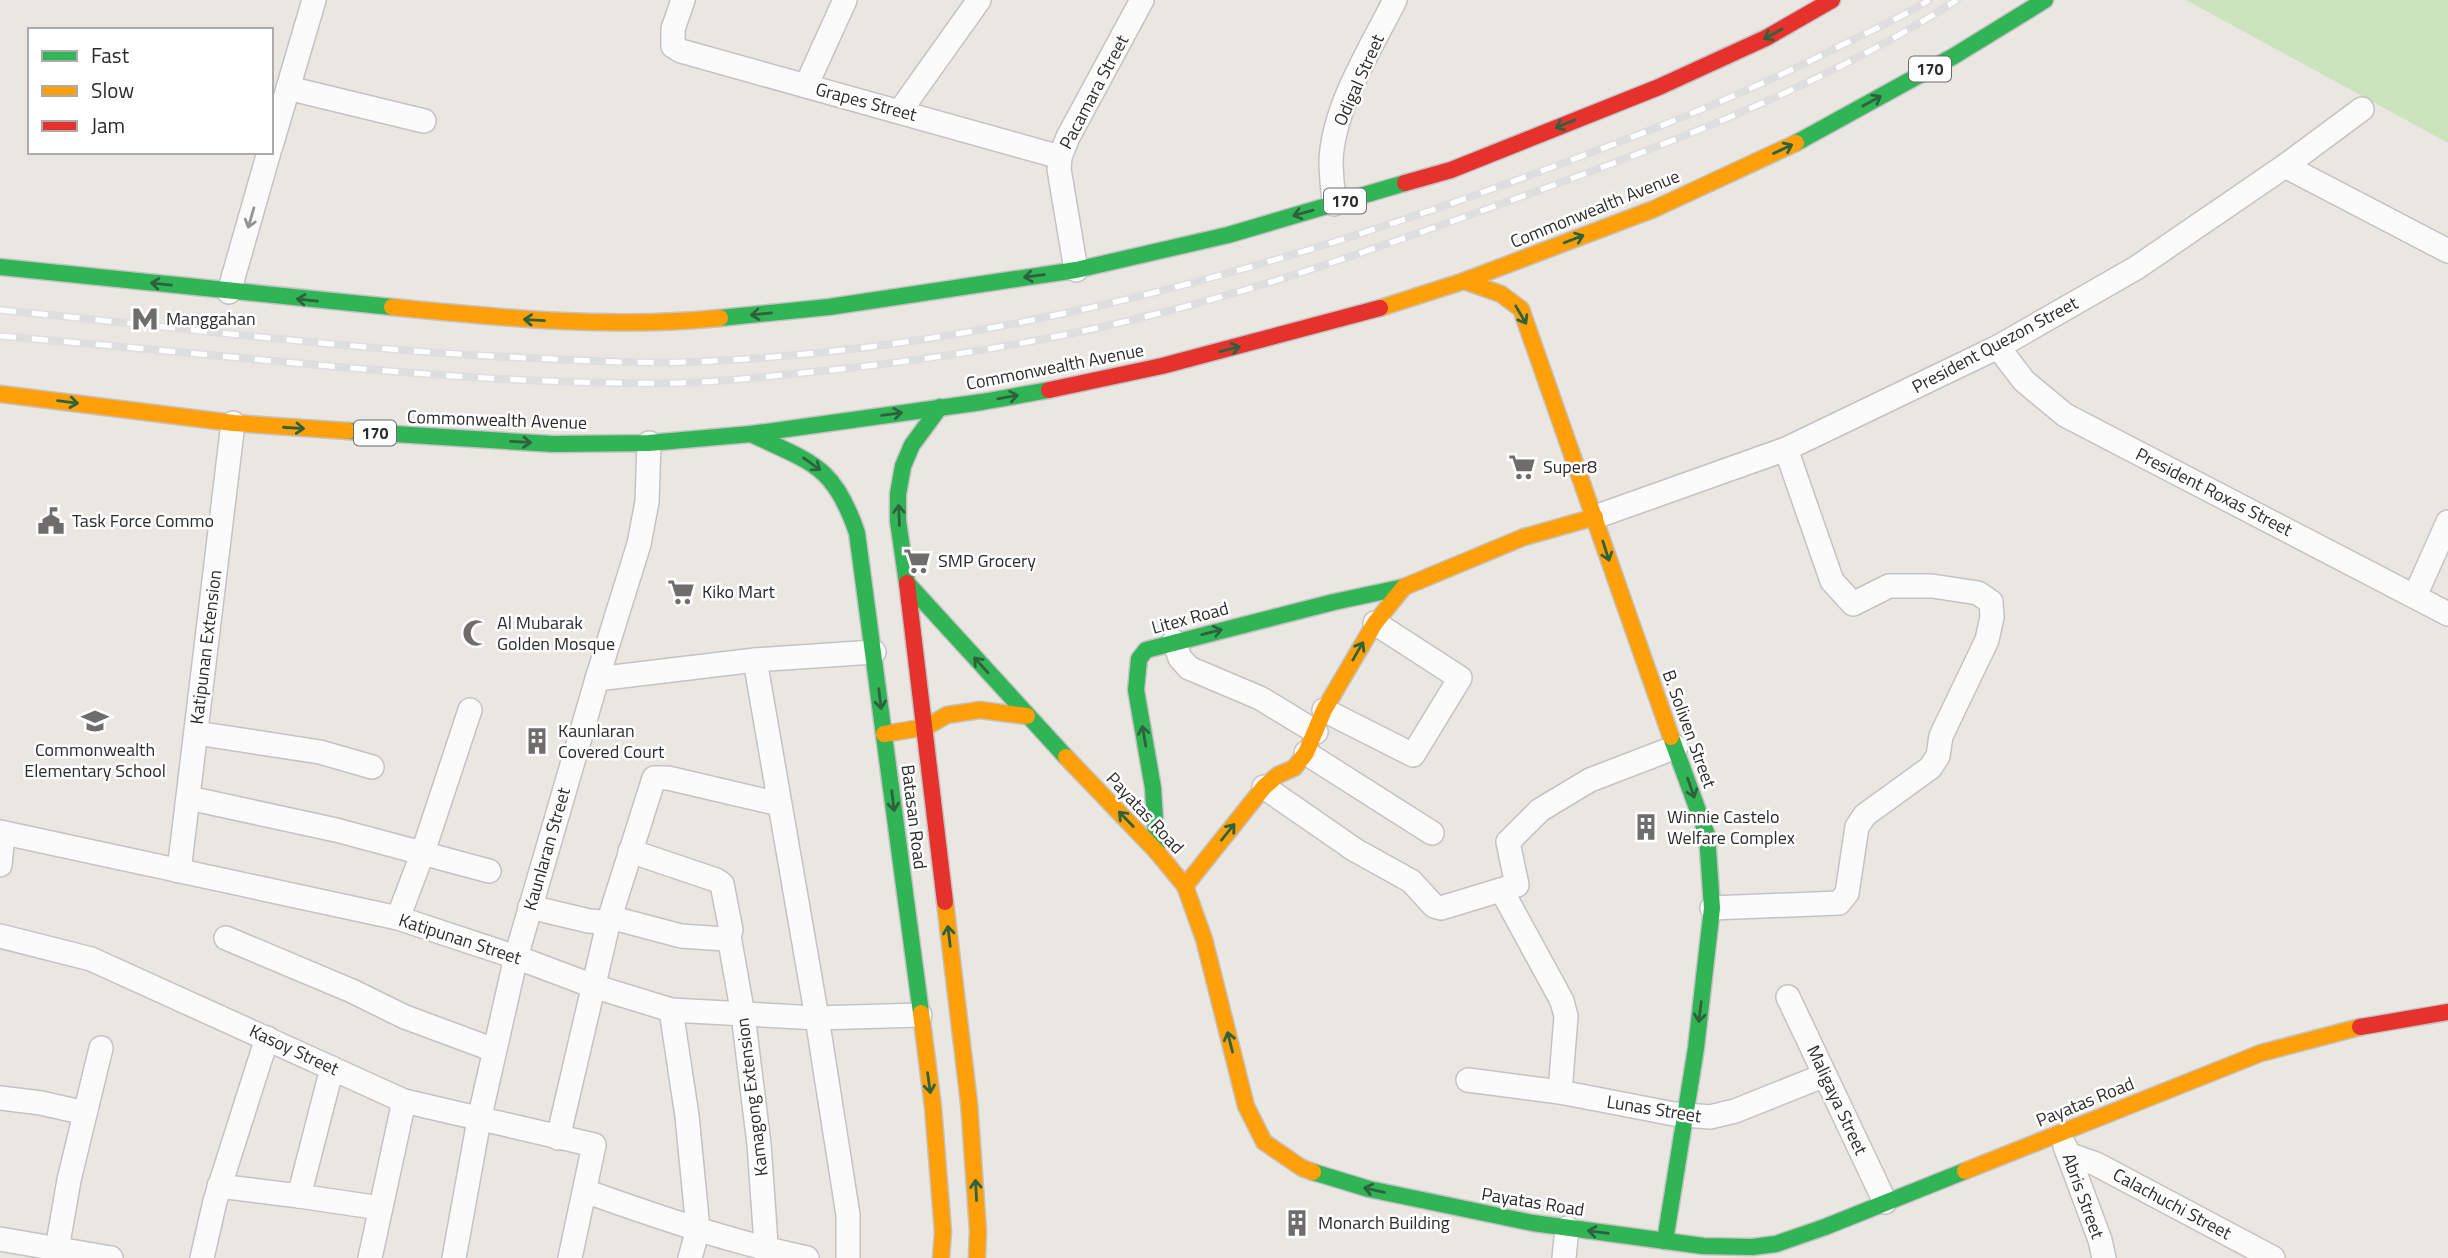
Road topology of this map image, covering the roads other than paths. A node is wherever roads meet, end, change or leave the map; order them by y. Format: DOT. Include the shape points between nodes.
graph roads {
  1 [pos="314,0"];
  2 [pos="683,0"];
  3 [pos="845,0"];
  4 [pos="979,0"];
  5 [pos="1142,0"];
  6 [pos="1395,0"];
  7 [pos="1832,0"];
  8 [pos="2045,0"];
  9 [pos="806,86"];
  10 [pos="288,88"];
  11 [pos="2362,109"];
  12 [pos="901,111"];
  13 [pos="424,121"];
  14 [pos="273,139"];
  15 [pos="269,154"];
  16 [pos="1060,157"];
  17 [pos="2284,166"];
  18 [pos="1334,204"];
  19 [pos="2448,251"];
  20 [pos="0,267"];
  21 [pos="1076,270"];
  22 [pos="1464,281"];
  23 [pos="229,292"];
  24 [pos="1998,347"];
  25 [pos="0,394"];
  26 [pos="940,407"];
  27 [pos="233,423"];
  28 [pos="751,434"];
  29 [pos="649,443"];
  30 [pos="1786,449"];
  31 [pos="1595,516"];
  32 [pos="2448,522"];
  33 [pos="907,583"];
  34 [pos="1404,587"];
  35 [pos="2414,596"];
  36 [pos="2448,614"];
  37 [pos="1375,623"];
  38 [pos="1174,641"];
  39 [pos="874,652"];
  40 [pos="755,660"];
  41 [pos="597,679"];
  42 [pos="470,710"];
  43 [pos="1324,710"];
  44 [pos="1027,716"];
  45 [pos="926,727"];
  46 [pos="1316,732"];
  47 [pos="196,733"];
  48 [pos="884,734"];
  49 [pos="1676,747"];
  50 [pos="1306,753"];
  51 [pos="372,767"];
  52 [pos="1264,787"];
  53 [pos="189,798"];
  54 [pos="779,804"];
  55 [pos="2,832"];
  56 [pos="1432,833"];
  57 [pos="630,851"];
  58 [pos="423,852"];
  59 [pos="1157,852"];
  60 [pos="0,864"];
  61 [pos="179,871"];
  62 [pos="489,871"];
  63 [pos="1185,886"];
  64 [pos="1502,891"];
  65 [pos="530,907"];
  66 [pos="1712,908"];
  67 [pos="398,918"];
  68 [pos="609,920"];
  69 [pos="0,936"];
  70 [pos="729,936"];
  71 [pos="226,938"];
  72 [pos="516,957"];
  73 [pos="593,986"];
  74 [pos="1788,997"];
  75 [pos="671,1010"];
  76 [pos="2448,1012"];
  77 [pos="743,1015"];
  78 [pos="920,1015"];
  79 [pos="817,1018"];
  80 [pos="267,1038"];
  81 [pos="101,1048"];
  82 [pos="494,1050"];
  83 [pos="332,1068"];
  84 [pos="1825,1075"];
  85 [pos="1468,1080"];
  86 [pos="1560,1092"];
  87 [pos="0,1098"];
  88 [pos="404,1101"];
  89 [pos="85,1113"];
  90 [pos="1685,1116"];
  91 [pos="479,1120"];
  92 [pos="558,1138"];
  93 [pos="2064,1144"];
  94 [pos="219,1186"];
  95 [pos="585,1191"];
  96 [pos="299,1195"];
  97 [pos="1885,1202"];
  98 [pos="380,1209"];
  99 [pos="1567,1228"];
  100 [pos="698,1229"];
  101 [pos="0,1240"];
  102 [pos="1665,1241"];
  103 [pos="57,1249"];
  104 [pos="768,1254"];
  105 [pos="111,1258"];
  106 [pos="202,1258"];
  107 [pos="370,1258"];
  108 [pos="454,1258"];
  109 [pos="570,1258"];
  110 [pos="690,1258"];
  111 [pos="807,1258"];
  112 [pos="848,1258"];
  113 [pos="941,1258"];
  114 [pos="976,1258"];
  115 [pos="1564,1258"];
  116 [pos="2104,1258"];
  117 [pos="2273,1258"];
  1 -- 10 [label="street"];
  2 -- 9 [label="street, Grapes Street" via="673,29 673,46 689,55"];
  3 -- 9 [label="street"];
  4 -- 12 [label="street"];
  5 -- 16 [label="street, Pacamara Street"];
  6 -- 18 [label="street, Odigal Street" via="1336,130 1331,160"];
  7 -- 18 [label="main road, 170, one-way" via="1766,38 1658,87 1451,170"];
  22 -- 8 [label="main road, Commonwealth Avenue / 170, one-way" via="1654,209 1812,135"];
  9 -- 12 [label="street, Grapes Street"];
  10 -- 13 [label="street"];
  10 -- 14 [label="street"];
  11 -- 17 [label="street, President Quezon Street"];
  12 -- 16 [label="street, Grapes Street"];
  15 -- 23 [label="street, one-way"];
  16 -- 21 [label="street, Pacamara Street"];
  17 -- 19 [label="street"];
  17 -- 24 [label="street, President Quezon Street" via="2136,268"];
  18 -- 21 [label="main road, 170, one-way" via="1228,235"];
  23 -- 20 [label="main road, 170, one-way"];
  21 -- 23 [label="main road, 170, one-way" via="829,307 651,322 521,320"];
  26 -- 22 [label="main road, Commonwealth Avenue / 170, one-way" via="1163,366 1355,316"];
  22 -- 31 [label="main road, B. Soliven Street, one-way" via="1501,294 1521,309"];
  24 -- 30 [label="street, President Quezon Street"];
  24 -- 35 [label="street, President Roxas Street" via="2024,381 2065,415"];
  25 -- 27 [label="main road, Commonwealth Avenue / 170, one-way"];
  28 -- 26 [label="main road, Commonwealth Avenue / 170, one-way"];
  33 -- 26 [label="main road, Batasan Road, one-way" via="898,521 903,466"];
  27 -- 29 [label="main road, Commonwealth Avenue / 170, one-way" via="553,444"];
  27 -- 47 [label="street, Katipunan Extension"];
  28 -- 29 [label="main road, Commonwealth Avenue / 170"];
  28 -- 39 [label="main road, Batasan Road, one-way" via="811,462 833,481 847,504 856,533"];
  29 -- 41 [label="street, Kaunlaran Street" via="647,502 639,544"];
  30 -- 31 [label="street, President Quezon Street"];
  30 -- 66 [label="street" via="1832,581 1853,604 1889,586 1932,586 1978,593 1991,602 1992,617 1987,640 1941,736 1938,756 1930,768 1865,815 1857,827 1847,893 1839,903"];
  31 -- 34 [label="main road, Litex Road" via="1524,537"];
  31 -- 49 [label="main road, B. Soliven Street, one-way"];
  32 -- 35 [label="street"];
  44 -- 33 [label="main road, Payatas Road, one-way"];
  33 -- 45 [label="main road, Batasan Road"];
  34 -- 37 [label="main road"];
  38 -- 34 [label="main road, Litex Road, one-way"];
  35 -- 36 [label="street, President Roxas Street"];
  43 -- 37 [label="main road, one-way"];
  37 -- 43 [label="street" via="1460,678 1434,723 1413,755"];
  38 -- 46 [label="street" via="1189,668 1260,698"];
  59 -- 38 [label="main road, Litex Road, one-way" via="1156,809 1136,683 1139,659 1146,650"];
  39 -- 40 [label="street"];
  39 -- 48 [label="main road, Batasan Road, one-way"];
  40 -- 41 [label="street"];
  40 -- 54 [label="street"];
  41 -- 65 [label="street, Kaunlaran Street"];
  42 -- 58 [label="street"];
  43 -- 46 [label="main road"];
  44 -- 45 [label="main road" via="980,710 947,716"];
  59 -- 44 [label="main road, Payatas Road, one-way"];
  45 -- 48 [label="main road"];
  114 -- 45 [label="main road, Batasan Road, one-way" via="970,1103"];
  46 -- 50 [label="main road"];
  47 -- 51 [label="street" via="320,752"];
  47 -- 53 [label="street, Katipunan Extension"];
  48 -- 78 [label="main road, Batasan Road, one-way"];
  49 -- 64 [label="street" via="1590,780 1540,810 1507,842 1517,885"];
  49 -- 66 [label="main road, B. Soliven Street, one-way" via="1707,835"];
  50 -- 52 [label="main road" via="1294,768"];
  50 -- 56 [label="street"];
  63 -- 52 [label="main road, one-way"];
  52 -- 64 [label="street" via="1355,850 1411,881 1438,908"];
  53 -- 58 [label="street"];
  53 -- 61 [label="street, Katipunan Extension"];
  54 -- 57 [label="street" via="654,778"];
  54 -- 79 [label="street"];
  55 -- 60 [label="street"];
  55 -- 61 [label="street, Katipunan Street"];
  57 -- 68 [label="street"];
  57 -- 70 [label="street, Kamagong Extension" via="722,884"];
  58 -- 62 [label="street"];
  58 -- 67 [label="street"];
  59 -- 63 [label="main road, Payatas Road"];
  61 -- 67 [label="street, Katipunan Street"];
  99 -- 63 [label="main road, Payatas Road, one-way" via="1361,1188 1302,1168 1264,1142 1246,1106 1204,939"];
  64 -- 86 [label="street" via="1562,1000 1566,1016"];
  65 -- 68 [label="street" via="589,921"];
  65 -- 72 [label="street, Kaunlaran Street"];
  66 -- 90 [label="main road, B. Soliven Street, one-way"];
  67 -- 72 [label="street, Katipunan Street"];
  68 -- 70 [label="street" via="681,936"];
  68 -- 73 [label="street"];
  69 -- 80 [label="street, Kasoy Street" via="91,959"];
  70 -- 77 [label="street, Kamagong Extension"];
  71 -- 82 [label="street" via="405,1017"];
  72 -- 73 [label="street, Katipunan Street"];
  72 -- 82 [label="street, Kaunlaran Street"];
  73 -- 75 [label="street, Katipunan Street"];
  73 -- 92 [label="street"];
  74 -- 84 [label="street, Maligaya Street"];
  75 -- 77 [label="street, Katipunan Street"];
  75 -- 100 [label="street"];
  76 -- 93 [label="main road, Payatas Road" via="2359,1027 2261,1053"];
  77 -- 79 [label="street, Katipunan Street"];
  77 -- 104 [label="street, Kamagong Extension"];
  78 -- 79 [label="street, Katipunan Street"];
  78 -- 113 [label="main road, Batasan Road, one-way" via="939,1166"];
  79 -- 112 [label="street" via="848,1215"];
  80 -- 83 [label="street, Kasoy Street"];
  80 -- 94 [label="street"];
  81 -- 89 [label="street"];
  82 -- 91 [label="street, Kaunlaran Street"];
  83 -- 88 [label="street, Kasoy Street"];
  83 -- 96 [label="street"];
  84 -- 90 [label="street, Lunas Street" via="1722,1115"];
  84 -- 97 [label="street, Maligaya Street"];
  85 -- 86 [label="street, Lunas Street"];
  86 -- 90 [label="street, Lunas Street"];
  87 -- 89 [label="street"];
  88 -- 91 [label="street, Kasoy Street"];
  88 -- 98 [label="street"];
  89 -- 103 [label="street"];
  90 -- 102 [label="main road, B. Soliven Street"];
  91 -- 92 [label="street, Kasoy Street"];
  91 -- 108 [label="street, Kaunlaran Street"];
  92 -- 95 [label="street, Kasoy Street" via="593,1145"];
  93 -- 97 [label="main road, Payatas Road"];
  93 -- 116 [label="street, Abris Street"];
  93 -- 117 [label="street, Calachuchi Street"];
  94 -- 96 [label="street"];
  94 -- 106 [label="street"];
  95 -- 100 [label="street"];
  95 -- 109 [label="street"];
  96 -- 98 [label="street"];
  97 -- 102 [label="main road, Payatas Road" via="1776,1244 1703,1246"];
  98 -- 107 [label="street"];
  102 -- 99 [label="main road, Payatas Road, one-way"];
  99 -- 115 [label="street"];
  100 -- 104 [label="street"];
  100 -- 110 [label="street"];
  101 -- 103 [label="street"];
  103 -- 105 [label="street"];
  104 -- 111 [label="street"];
}
